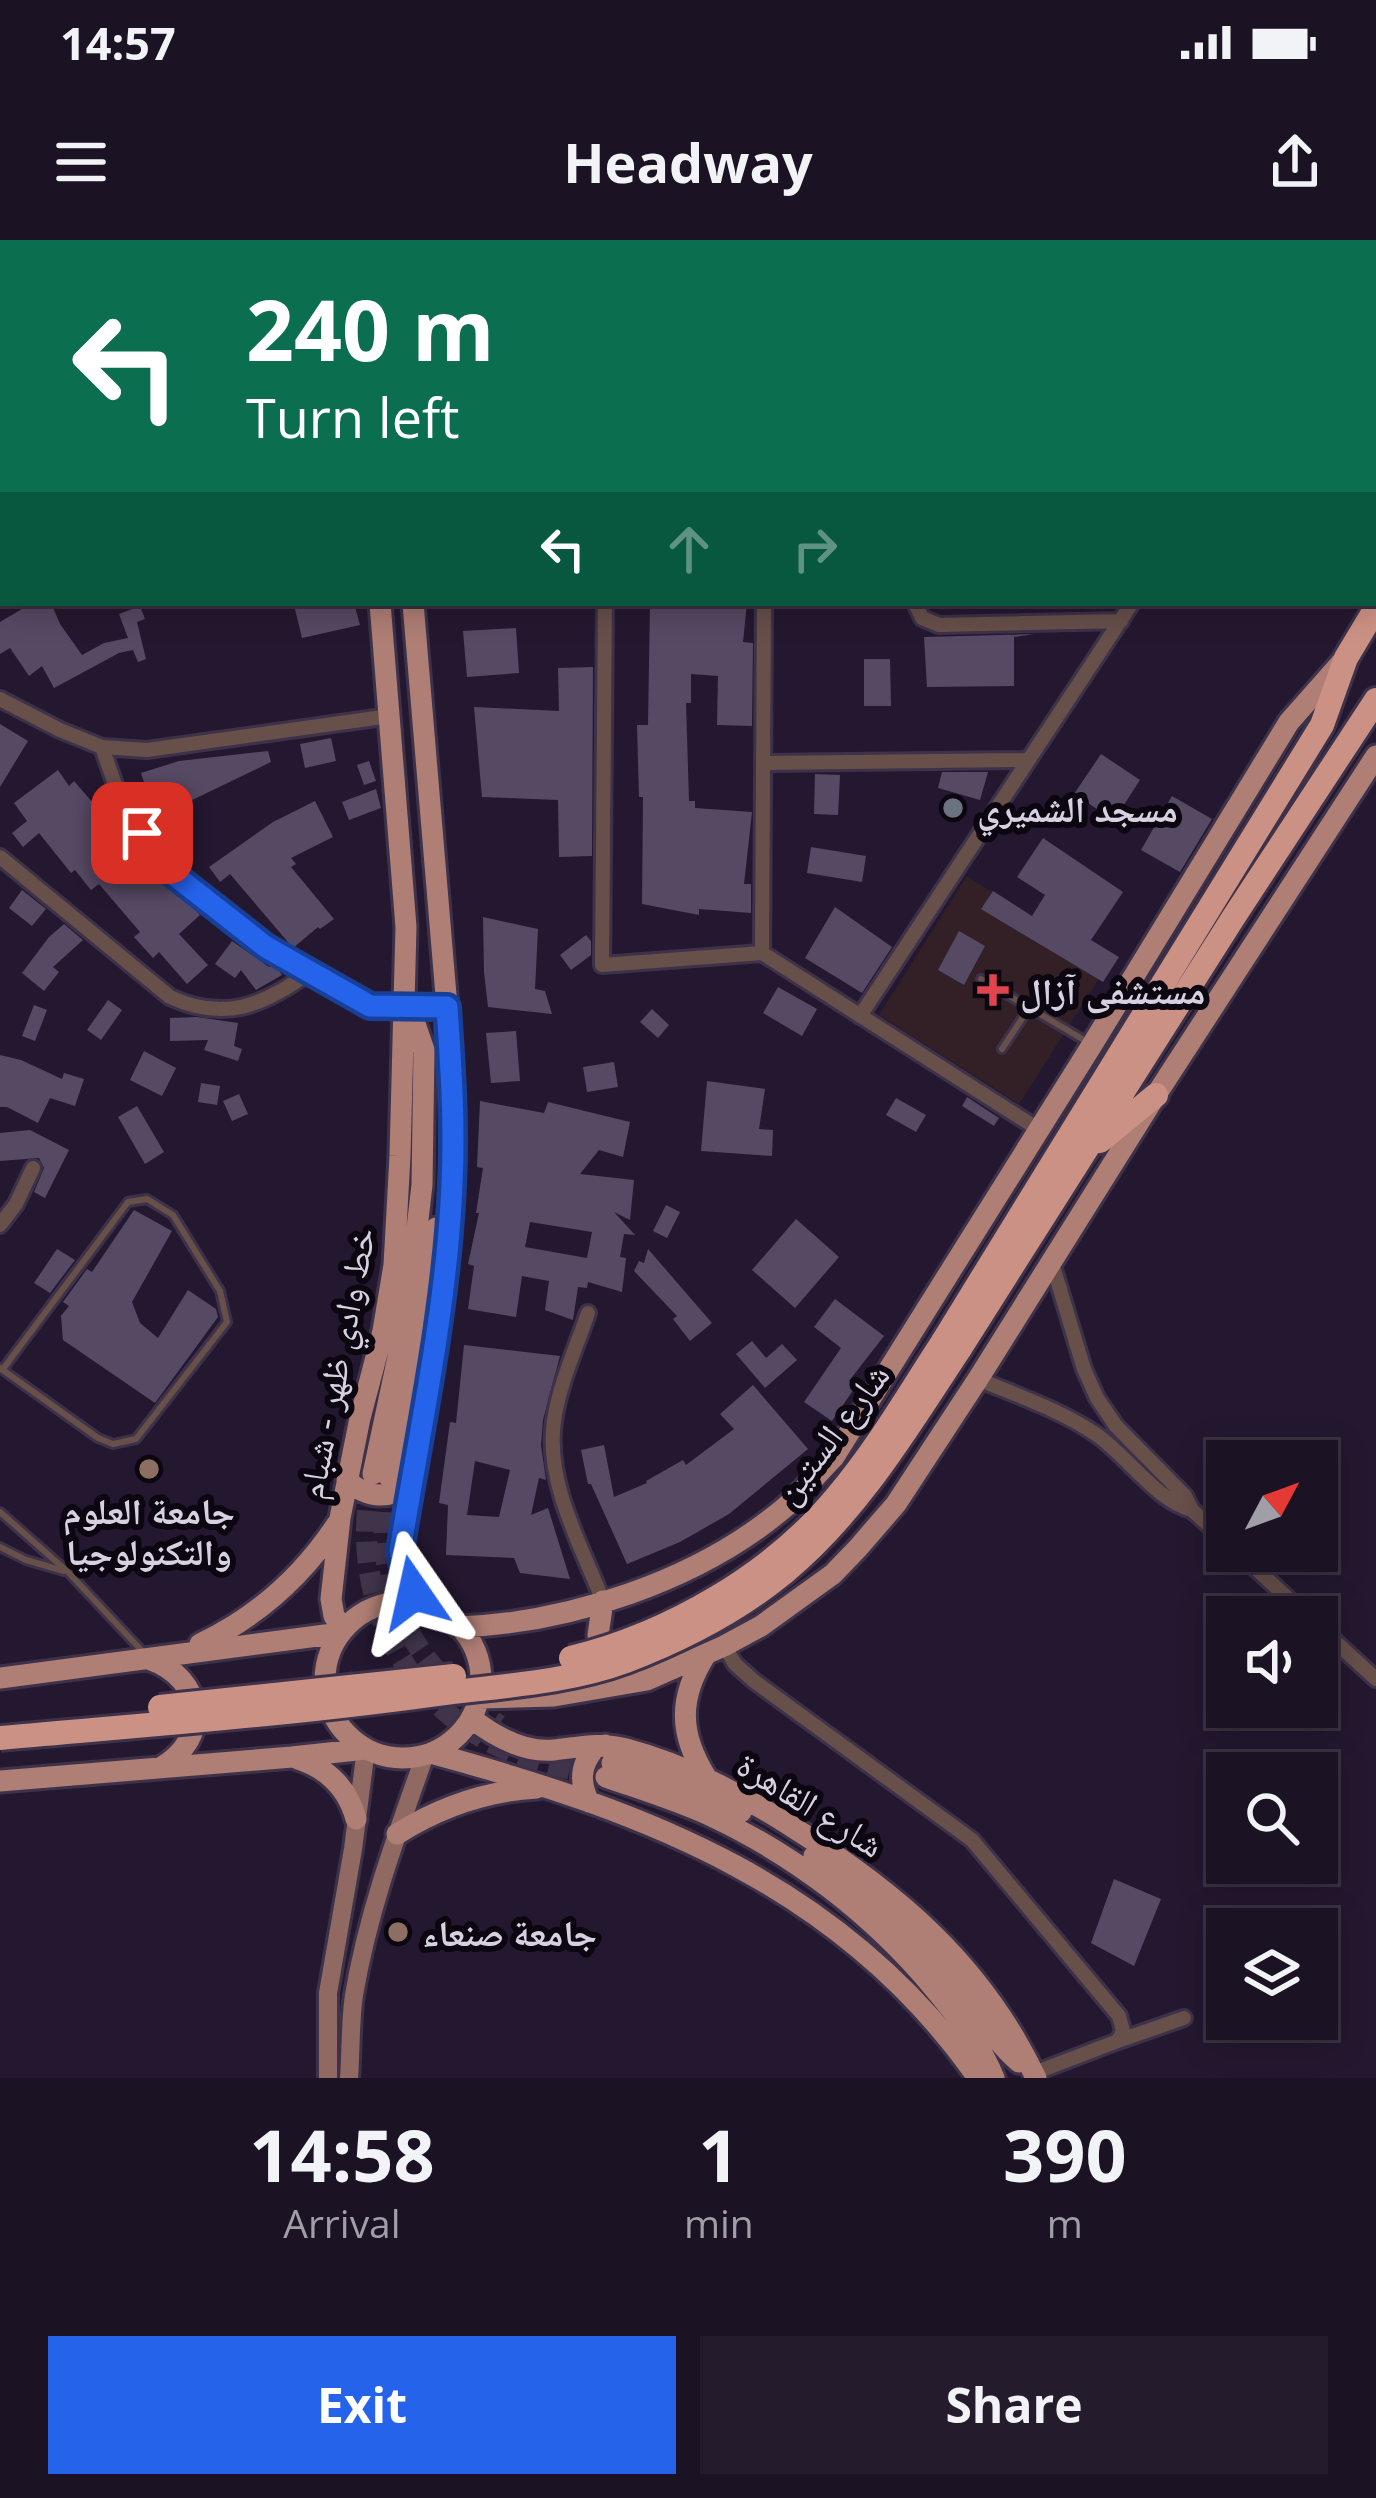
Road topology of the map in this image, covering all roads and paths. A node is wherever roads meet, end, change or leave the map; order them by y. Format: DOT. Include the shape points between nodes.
graph roads {
  1 [pos="380,606"];
  2 [pos="412,606"];
  3 [pos="605,606"];
  4 [pos="764,606"];
  5 [pos="916,606"];
  6 [pos="1130,606"];
  7 [pos="1376,608"];
  8 [pos="1120,621"];
  9 [pos="1346,658"];
  10 [pos="0,698"];
  11 [pos="1376,700"];
  12 [pos="390,716"];
  13 [pos="101,747"];
  14 [pos="1376,756"];
  15 [pos="1028,760"];
  16 [pos="765,763"];
  17 [pos="0,857"];
  18 [pos="762,953"];
  19 [pos="310,972"];
  20 [pos="981,979"];
  21 [pos="404,1006"];
  22 [pos="447,1007"];
  23 [pos="1029,1008"];
  24 [pos="860,1016"];
  25 [pos="1092,1045"];
  26 [pos="1003,1049"];
  27 [pos="1156,1095"];
  28 [pos="1038,1130"];
  29 [pos="1079,1158"];
  30 [pos="33,1168"];
  31 [pos="0,1226"];
  32 [pos="1052,1263"];
  33 [pos="588,1313"];
  34 [pos="950,1347"];
  35 [pos="1,1369"];
  36 [pos="978,1379"];
  37 [pos="1126,1447"];
  38 [pos="346,1480"];
  39 [pos="412,1483"];
  40 [pos="0,1513"];
  41 [pos="340,1519"];
  42 [pos="1206,1523"];
  43 [pos="0,1547"];
  44 [pos="68,1572"];
  45 [pos="1260,1572"];
  46 [pos="1285,1596"];
  47 [pos="603,1601"];
  48 [pos="430,1608"];
  49 [pos="458,1627"];
  50 [pos="342,1631"];
  51 [pos="1338,1644"];
  52 [pos="715,1650"];
  53 [pos="178,1654"];
  54 [pos="149,1659"];
  55 [pos="0,1678"];
  56 [pos="1376,1679"];
  57 [pos="628,1684"];
  58 [pos="475,1708"];
  59 [pos="0,1722"];
  60 [pos="0,1738"];
  61 [pos="366,1749"];
  62 [pos="428,1754"];
  63 [pos="292,1757"];
  64 [pos="608,1762"];
  65 [pos="159,1768"];
  66 [pos="707,1778"];
  67 [pos="0,1781"];
  68 [pos="547,1787"];
  69 [pos="589,1802"];
  70 [pos="356,1820"];
  71 [pos="397,1834"];
  72 [pos="328,1993"];
  73 [pos="354,1997"];
  74 [pos="1184,2018"];
  75 [pos="1118,2041"];
  76 [pos="1035,2076"];
  77 [pos="328,2078"];
  78 [pos="349,2078"];
  79 [pos="978,2078"];
  80 [pos="994,2078"];
  1 -- 12 [label="main road, خط وادي ظهر - شبام"];
  2 -- 22 [label="main road"];
  3 -- 18 [label="street" via="602,965"];
  4 -- 16 [label="street"];
  5 -- 8 [label="street" via="939,626"];
  6 -- 8 [label="street"];
  7 -- 9 [label="highway, شارع الستين"];
  8 -- 15 [label="street"];
  9 -- 25 [label="main road, شارع الستين" via="1289,722"];
  9 -- 34 [label="highway, شارع الستين" via="1322,724"];
  10 -- 13 [label="street"];
  11 -- 29 [label="highway, شارع الستين"];
  12 -- 13 [label="street" via="147,750"];
  12 -- 21 [label="main road, خط وادي ظهر - شبام"];
  13 -- 19 [label="street" via="120,799 164,867"];
  14 -- 27 [label="main road"];
  15 -- 16 [label="street"];
  15 -- 24 [label="street"];
  16 -- 18 [label="street"];
  17 -- 19 [label="street" via="191,1007 230,1011"];
  18 -- 24 [label="street"];
  19 -- 21 [label="street" via="370,1006"];
  20 -- 23 [label="lane"];
  21 -- 22 [label="street"];
  21 -- 22 [label="main road" via="424,1050 422,1185 381,1475 404,1412 436,1233 438,1043"];
  21 -- 38 [label="main road, خط وادي ظهر - شبام" via="394,1265"];
  22 -- 39 [label="main road" via="451,1205"];
  23 -- 25 [label="lane"];
  23 -- 26 [label="lane"];
  24 -- 28 [label="street"];
  25 -- 28 [label="main road, شارع الستين"];
  27 -- 29 [label="highway"];
  27 -- 32 [label="main road"];
  28 -- 47 [label="main road, شارع الستين" via="834,1456 784,1509 724,1550"];
  29 -- 34 [label="highway, شارع الستين"];
  30 -- 31 [label="street"];
  32 -- 36 [label="main road"];
  32 -- 37 [label="street" via="1090,1384"];
  33 -- 47 [label="street" via="554,1420 553,1450 559,1489"];
  34 -- 59 [label="highway, شارع الستين, bridge" via="814,1522 736,1583 647,1633 553,1663"];
  34 -- 60 [label="highway, شارع الستين, bridge" via="877,1476 814,1546 744,1601 622,1663 417,1697"];
  35 -- 35 [label="lane" via="128,1202 147,1199 173,1215 220,1291 227,1322 136,1439 98,1438"];
  36 -- 37 [label="street"];
  36 -- 52 [label="main road" via="858,1548 811,1591"];
  37 -- 42 [label="street" via="1174,1504"];
  38 -- 39 [label="main road" via="379,1496"];
  38 -- 41 [label="main road, خط وادي ظهر - شبام"];
  39 -- 48 [label="main road" via="401,1562"];
  40 -- 44 [label="lane"];
  41 -- 50 [label="main road, خط وادي ظهر - شبام" via="331,1599"];
  41 -- 53 [label="main road" via="271,1600"];
  43 -- 44 [label="lane"];
  44 -- 54 [label="lane"];
  45 -- 46 [label="street"];
  47 -- 49 [label="main road, شارع الستين" via="511,1624"];
  47 -- 57 [label="main road" via="600,1647"];
  48 -- 49 [label="main road"];
  48 -- 50 [label="main road" via="384,1605"];
  49 -- 58 [label="main road" via="475,1652"];
  50 -- 53 [label="main road"];
  50 -- 61 [label="main road" via="327,1664 326,1697 340,1727"];
  51 -- 56 [label="street"];
  52 -- 57 [label="main road"];
  52 -- 66 [label="main road" via="687,1695 692,1754"];
  52 -- 75 [label="street" via="972,1840 1119,2016"];
  53 -- 54 [label="main road"];
  54 -- 55 [label="main road"];
  54 -- 65 [label="main road" via="178,1674 194,1702 185,1749"];
  57 -- 58 [label="main road"];
  58 -- 62 [label="main road" via="454,1739"];
  58 -- 64 [label="main road, شارع القاهرة" via="500,1738 550,1750 586,1744"];
  61 -- 62 [label="main road" via="394,1758"];
  61 -- 63 [label="main road"];
  61 -- 70 [label="street"];
  62 -- 68 [label="main road"];
  62 -- 71 [label="street"];
  63 -- 65 [label="main road"];
  63 -- 70 [label="main road" via="334,1778"];
  64 -- 66 [label="main road, شارع القاهرة" via="653,1757"];
  64 -- 69 [label="main road" via="595,1748 583,1768"];
  64 -- 76 [label="main road" via="703,1793 831,1868 917,1942"];
  64 -- 80 [label="main road" via="755,1839 842,1898 920,1971"];
  65 -- 67 [label="main road"];
  66 -- 76 [label="main road, شارع القاهرة" via="906,1907 984,1993"];
  68 -- 69 [label="main road"];
  68 -- 71 [label="main road" via="470,1799"];
  69 -- 79 [label="main road" via="698,1845 803,1905 897,1983"];
  70 -- 72 [label="street"];
  71 -- 73 [label="street"];
  72 -- 73 [label="street"];
  72 -- 77 [label="street"];
  73 -- 78 [label="street"];
  74 -- 75 [label="street"];
  75 -- 76 [label="street"];
}
